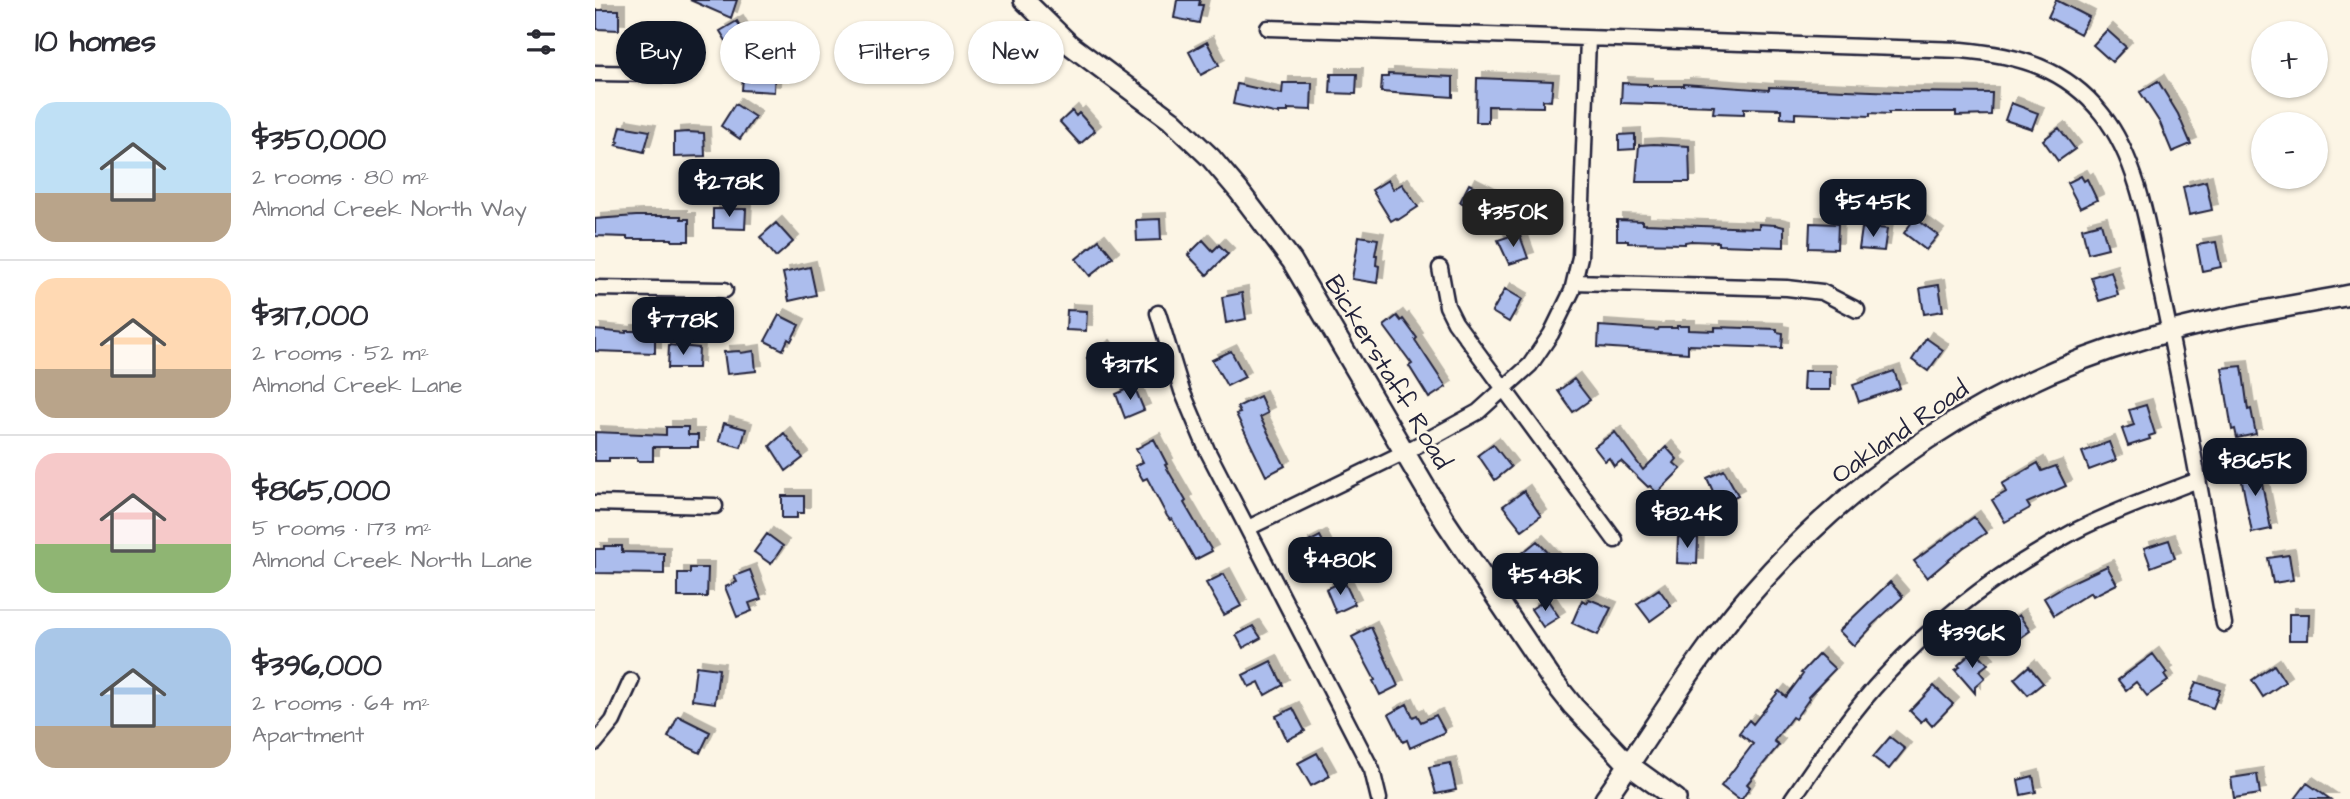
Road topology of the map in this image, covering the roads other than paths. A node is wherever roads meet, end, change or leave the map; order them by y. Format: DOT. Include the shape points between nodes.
graph roads {
  1 [pos="1024,0"];
  2 [pos="1268,28"];
  3 [pos="1588,39"];
  4 [pos="595,73"];
  5 [pos="616,73"];
  6 [pos="1440,268"];
  7 [pos="1574,282"];
  8 [pos="595,288"];
  9 [pos="725,290"];
  10 [pos="2350,295"];
  11 [pos="1857,310"];
  12 [pos="1158,313"];
  13 [pos="2170,332"];
  14 [pos="1503,389"];
  15 [pos="1405,452"];
  16 [pos="2198,480"];
  17 [pos="595,503"];
  18 [pos="715,506"];
  19 [pos="1248,528"];
  20 [pos="1615,540"];
  21 [pos="2224,624"];
  22 [pos="631,681"];
  23 [pos="595,743"];
  24 [pos="1629,765"];
  25 [pos="1379,799"];
  26 [pos="1605,799"];
  27 [pos="1676,799"];
  28 [pos="1792,799"];
  1 -- 15 [label="street, Bickerstaff Road" via="1069,44 1171,120 1239,191 1292,261"];
  2 -- 3 [label="street"];
  3 -- 7 [label="street" via="1580,257"];
  3 -- 13 [label="street" via="1962,50 2011,57 2049,70 2094,104 2117,136 2138,190"];
  4 -- 5 [label="street"];
  6 -- 14 [label="street" via="1455,322"];
  7 -- 11 [label="street" via="1810,290"];
  7 -- 14 [label="street" via="1551,334 1530,365"];
  8 -- 9 [label="street"];
  10 -- 13 [label="street, Oakland Road"];
  12 -- 19 [label="street" via="1206,450"];
  13 -- 16 [label="street"];
  13 -- 24 [label="street, Oakland Road" via="2052,372 1989,401 1904,454 1850,496 1809,531 1747,597"];
  14 -- 15 [label="street" via="1478,412"];
  14 -- 20 [label="street"];
  15 -- 19 [label="street"];
  15 -- 24 [label="street, Bickerstaff Road" via="1445,522 1550,677"];
  16 -- 21 [label="street"];
  16 -- 28 [label="street" via="2077,530 1960,605 1870,693"];
  17 -- 18 [label="street"];
  19 -- 25 [label="street" via="1372,771"];
  22 -- 23 [label="street" via="613,721"];
  24 -- 26 [label="street, Oakland Road"];
  24 -- 27 [label="street, Bickerstaff Road"];
}
